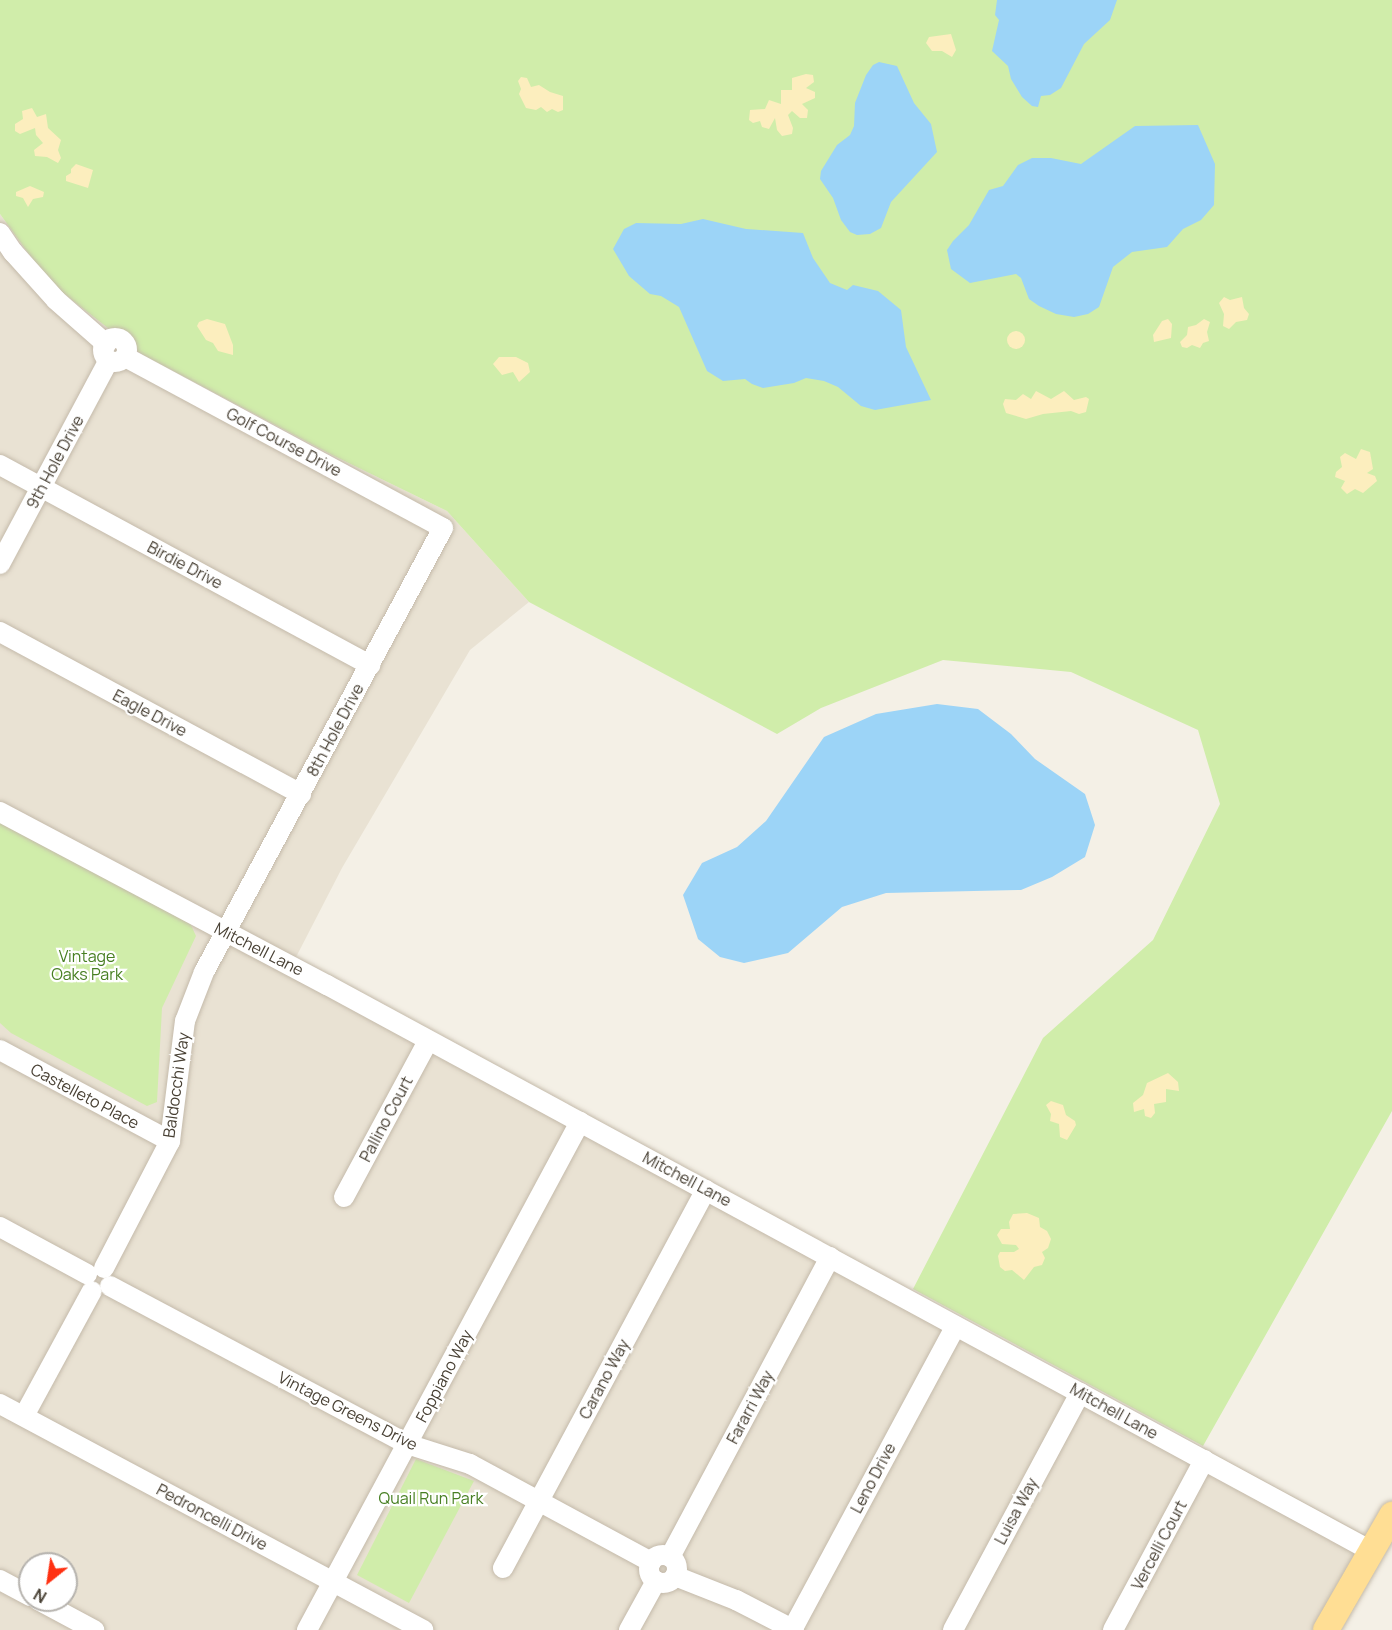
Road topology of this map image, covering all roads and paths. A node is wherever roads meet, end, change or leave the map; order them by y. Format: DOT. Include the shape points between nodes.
graph roads {
  1 [pos="0,233"];
  2 [pos="113,354"];
  3 [pos="0,465"];
  4 [pos="41,487"];
  5 [pos="443,528"];
  6 [pos="0,564"];
  7 [pos="0,632"];
  8 [pos="370,665"];
  9 [pos="301,794"];
  10 [pos="0,812"];
  11 [pos="225,932"];
  12 [pos="428,1041"];
  13 [pos="0,1050"];
  14 [pos="580,1122"];
  15 [pos="170,1141"];
  16 [pos="706,1190"];
  17 [pos="344,1197"];
  18 [pos="0,1227"];
  19 [pos="830,1257"];
  20 [pos="98,1280"];
  21 [pos="956,1326"];
  22 [pos="1080,1392"];
  23 [pos="0,1404"];
  24 [pos="24,1416"];
  25 [pos="407,1444"];
  26 [pos="1204,1460"];
  27 [pos="539,1501"];
  28 [pos="1392,1515"];
  29 [pos="1371,1551"];
  30 [pos="502,1568"];
  31 [pos="663,1569"];
  32 [pos="0,1580"];
  33 [pos="333,1582"];
  34 [pos="18,1590"];
  35 [pos="60,1612"];
  36 [pos="94,1630"];
  37 [pos="308,1630"];
  38 [pos="424,1630"];
  39 [pos="629,1630"];
  40 [pos="793,1630"];
  41 [pos="952,1630"];
  42 [pos="1113,1630"];
  43 [pos="1326,1630"];
  1 -- 2 [label="street, Golf Course Drive" via="56,300"];
  2 -- 4 [label="street, 9th Hole Drive"];
  2 -- 5 [label="street, Golf Course Drive"];
  3 -- 4 [label="street, Birdie Drive"];
  4 -- 6 [label="street, 9th Hole Drive"];
  4 -- 8 [label="street, Birdie Drive"];
  5 -- 8 [label="street, 8th Hole Drive"];
  7 -- 9 [label="street, Eagle Drive"];
  8 -- 9 [label="street, 8th Hole Drive"];
  9 -- 11 [label="street, 8th Hole Drive"];
  10 -- 11 [label="street, Mitchell Lane"];
  11 -- 12 [label="street, Mitchell Lane"];
  11 -- 15 [label="street, Baldocchi Way" via="184,1021"];
  12 -- 14 [label="street, Mitchell Lane"];
  12 -- 17 [label="street, Pallino Court"];
  13 -- 15 [label="street, Castelleto Place"];
  14 -- 16 [label="street, Mitchell Lane"];
  14 -- 25 [label="street, Foppiano Way"];
  15 -- 20 [label="street, Baldocchi Way"];
  16 -- 19 [label="street, Mitchell Lane"];
  16 -- 27 [label="street, Carano Way"];
  18 -- 20 [label="street, Vintage Greens Drive"];
  19 -- 21 [label="street, Mitchell Lane"];
  19 -- 31 [label="street, Fararri Way"];
  20 -- 24 [label="street, Baldocchi Way"];
  20 -- 25 [label="street, Vintage Greens Drive"];
  21 -- 22 [label="street, Mitchell Lane"];
  21 -- 40 [label="street, Leno Drive"];
  22 -- 26 [label="street, Mitchell Lane"];
  22 -- 41 [label="street, Luisa Way"];
  23 -- 24 [label="street, Pedroncelli Drive"];
  24 -- 33 [label="street, Pedroncelli Drive"];
  25 -- 27 [label="street, Vintage Greens Drive" via="470,1464"];
  25 -- 33 [label="street, Foppiano Way"];
  26 -- 29 [label="street, Mitchell Lane"];
  26 -- 42 [label="street, Vercelli Court"];
  27 -- 30 [label="street, Carano Way"];
  27 -- 31 [label="street, Vintage Greens Drive"];
  28 -- 29 [label="main road"];
  29 -- 43 [label="main road"];
  31 -- 39 [label="street, Fararri Way"];
  31 -- 40 [label="street, Vintage Greens Drive"];
  32 -- 34 [label="street"];
  33 -- 37 [label="street, Foppiano Way"];
  33 -- 38 [label="street, Pedroncelli Drive"];
  35 -- 36 [label="street"];
}
